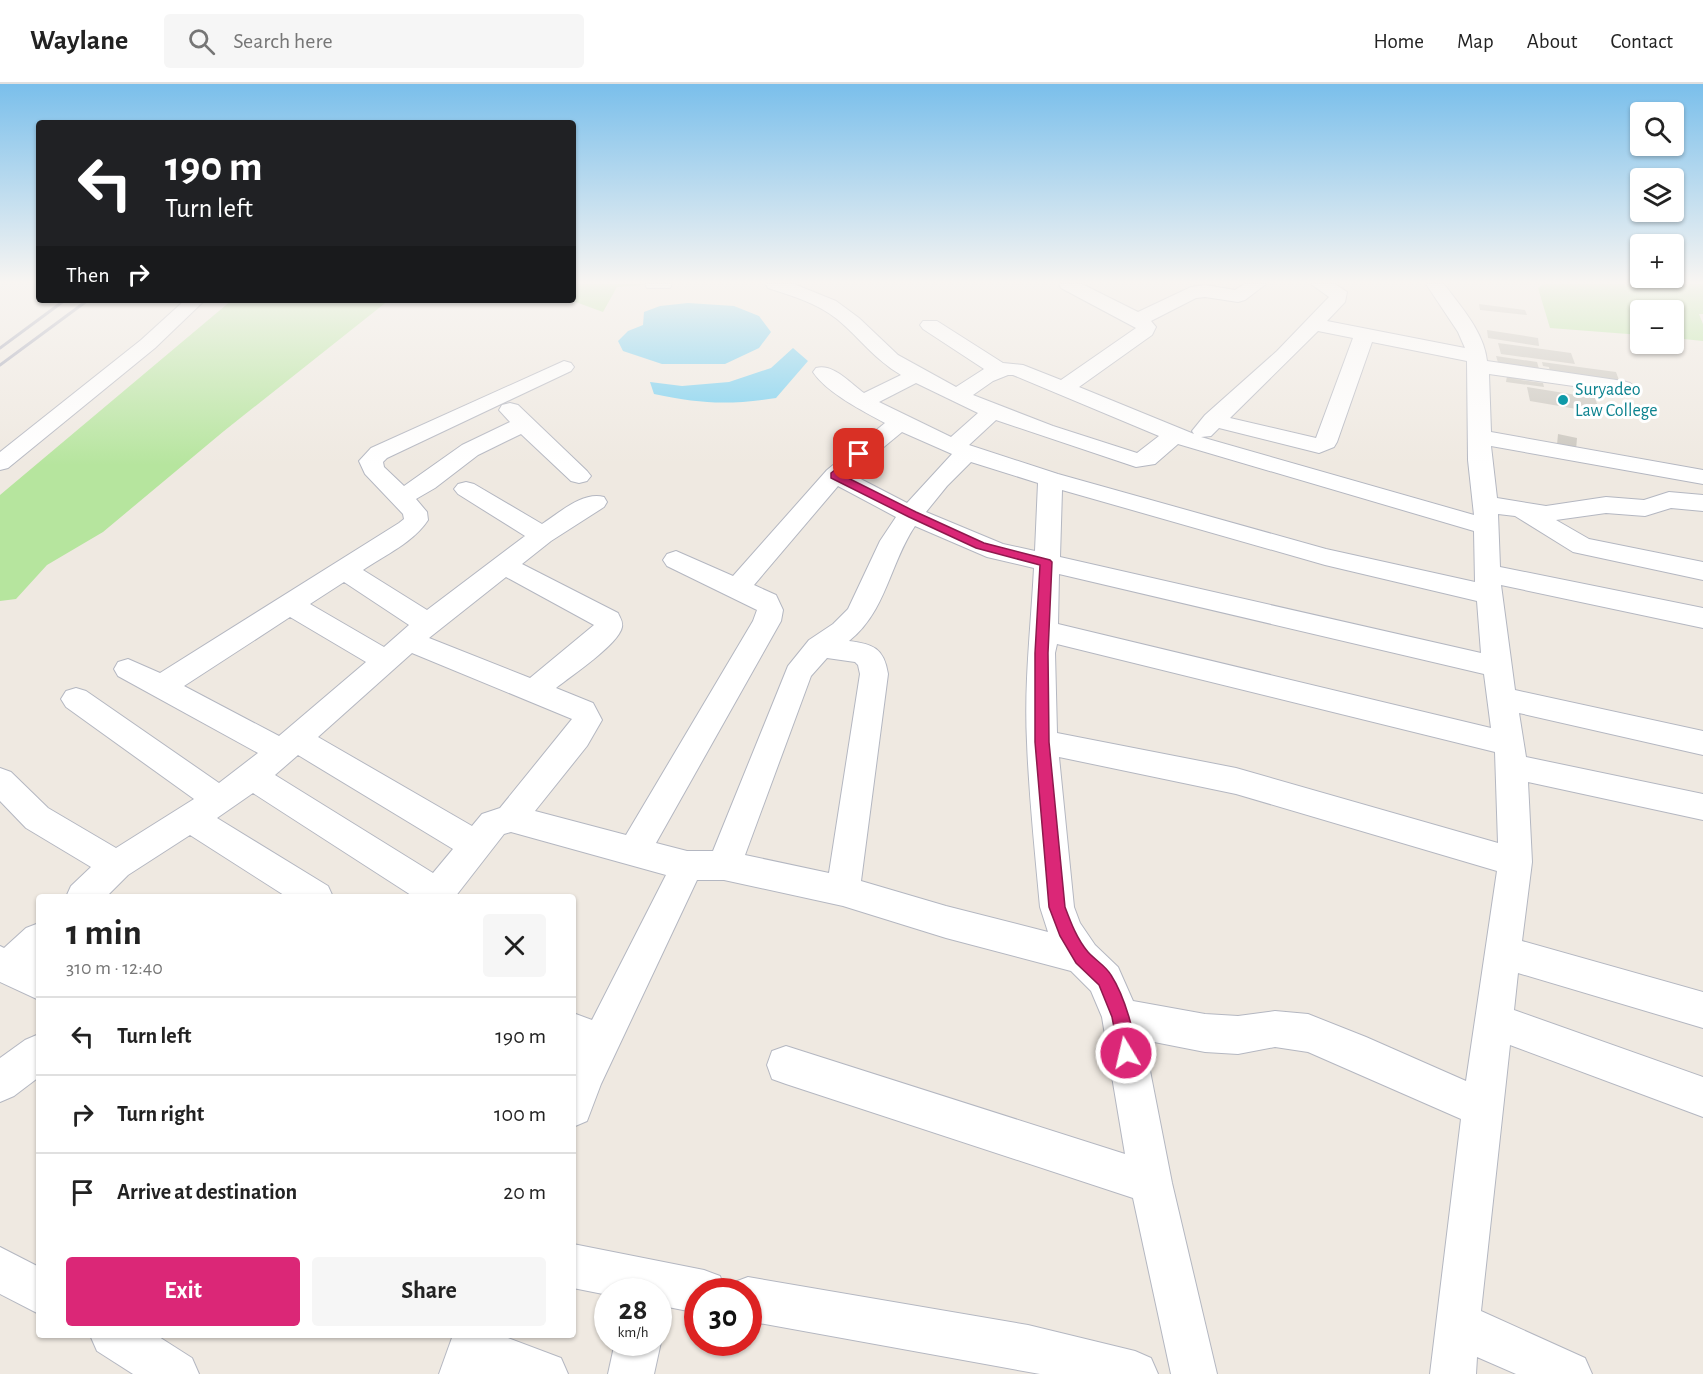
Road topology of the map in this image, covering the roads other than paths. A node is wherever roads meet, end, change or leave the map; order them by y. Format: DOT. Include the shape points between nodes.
graph roads {
  1 [pos="148,344"];
  2 [pos="873,344"];
  3 [pos="959,344"];
  4 [pos="1129,344"];
  5 [pos="1294,344"];
  6 [pos="1361,344"];
  7 [pos="1408,344"];
  8 [pos="1474,344"];
  9 [pos="1478,361"];
  10 [pos="564,367"];
  11 [pos="999,370"];
  12 [pos="823,372"];
  13 [pos="916,375"];
  14 [pos="1623,387"];
  15 [pos="1062,389"];
  16 [pos="959,395"];
  17 [pos="498,398"];
  18 [pos="862,402"];
  19 [pos="994,410"];
  20 [pos="1071,417"];
  21 [pos="1213,420"];
  22 [pos="899,423"];
  23 [pos="524,424"];
  24 [pos="1479,437"];
  25 [pos="1183,439"];
  26 [pos="961,450"];
  27 [pos="0,463"];
  28 [pos="835,475"];
  29 [pos="579,476"];
  30 [pos="1050,479"];
  31 [pos="1699,481"];
  32 [pos="466,489"];
  33 [pos="401,498"];
  34 [pos="595,502"];
  35 [pos="1703,503"];
  36 [pos="1522,511"];
  37 [pos="912,515"];
  38 [pos="1487,515"];
  39 [pos="542,535"];
  40 [pos="676,560"];
  41 [pos="1046,562"];
  42 [pos="504,565"];
  43 [pos="345,570"];
  44 [pos="1703,571"];
  45 [pos="1488,584"];
  46 [pos="737,588"];
  47 [pos="288,604"];
  48 [pos="1703,618"];
  49 [pos="418,633"];
  50 [pos="1044,637"];
  51 [pos="819,647"];
  52 [pos="386,661"];
  53 [pos="1497,667"];
  54 [pos="128,669"];
  55 [pos="162,686"];
  56 [pos="534,690"];
  57 [pos="76,699"];
  58 [pos="1504,699"];
  59 [pos="1042,742"];
  60 [pos="1703,743"];
  61 [pos="289,746"];
  62 [pos="1511,755"];
  63 [pos="252,777"];
  64 [pos="0,782"];
  65 [pos="219,800"];
  66 [pos="1703,807"];
  67 [pos="190,818"];
  68 [pos="511,818"];
  69 [pos="475,844"];
  70 [pos="634,852"];
  71 [pos="1515,862"];
  72 [pos="116,865"];
  73 [pos="723,865"];
  74 [pos="687,866"];
  75 [pos="843,891"];
  76 [pos="86,894"];
  77 [pos="310,894"];
  78 [pos="434,894"];
  79 [pos="437,894"];
  80 [pos="36,943"];
  81 [pos="1503,952"];
  82 [pos="1082,957"];
  83 [pos="16,971"];
  84 [pos="1703,1010"];
  85 [pos="1121,1017"];
  86 [pos="1494,1021"];
  87 [pos="587,1037"];
  88 [pos="36,1055"];
  89 [pos="786,1065"];
  90 [pos="0,1082"];
  91 [pos="576,1092"];
  92 [pos="1703,1097"];
  93 [pos="1482,1108"];
  94 [pos="1151,1183"];
  95 [pos="576,1267"];
  96 [pos="0,1269"];
  97 [pos="620,1278"];
  98 [pos="36,1290"];
  99 [pos="762,1301"];
  100 [pos="1457,1324"];
  101 [pos="470,1352"];
  102 [pos="636,1356"];
  103 [pos="544,1374"];
  104 [pos="631,1374"];
  105 [pos="1135,1374"];
  106 [pos="1194,1374"];
  107 [pos="1453,1374"];
  108 [pos="1569,1374"];
  1 -- 27 [label="street"];
  2 -- 13 [label="street"];
  3 -- 11 [label="street"];
  4 -- 15 [label="street"];
  5 -- 21 [label="street"];
  6 -- 21 [label="street" via="1326,442 1319,446"];
  7 -- 9 [label="street"];
  8 -- 9 [label="street"];
  9 -- 14 [label="street"];
  9 -- 24 [label="street"];
  10 -- 17 [label="street"];
  11 -- 15 [label="street" via="1016,369"];
  11 -- 16 [label="street"];
  12 -- 18 [label="street"];
  13 -- 16 [label="street"];
  13 -- 18 [label="street"];
  15 -- 20 [label="street"];
  16 -- 19 [label="street"];
  17 -- 23 [label="street"];
  17 -- 33 [label="street" via="379,453 371,461 373,469"];
  18 -- 22 [label="street"];
  19 -- 20 [label="street"];
  19 -- 26 [label="street"];
  20 -- 25 [label="street"];
  20 -- 25 [label="street" via="1136,460 1147,459"];
  21 -- 25 [label="street"];
  22 -- 26 [label="street"];
  22 -- 28 [label="street"];
  23 -- 29 [label="street"];
  23 -- 33 [label="street" via="470,450"];
  24 -- 31 [label="street"];
  24 -- 38 [label="street"];
  25 -- 38 [label="street"];
  26 -- 30 [label="street"];
  26 -- 37 [label="street"];
  28 -- 37 [label="street"];
  28 -- 46 [label="street"];
  30 -- 41 [label="street"];
  30 -- 45 [label="street" via="1325,557"];
  32 -- 39 [label="street"];
  33 -- 43 [label="street" via="415,512 416,520"];
  34 -- 39 [label="street"];
  35 -- 36 [label="street" via="1669,500 1645,508 1606,506 1546,514"];
  36 -- 38 [label="street"];
  36 -- 44 [label="street" via="1582,546"];
  37 -- 41 [label="street" via="980,546"];
  37 -- 51 [label="street" via="893,541 860,614"];
  38 -- 45 [label="street"];
  39 -- 42 [label="street"];
  40 -- 46 [label="street"];
  41 -- 50 [label="street"];
  41 -- 53 [label="street"];
  42 -- 49 [label="street"];
  42 -- 56 [label="street" via="608,620 608,628 601,636"];
  43 -- 47 [label="street"];
  43 -- 49 [label="street"];
  45 -- 48 [label="street"];
  45 -- 53 [label="street"];
  46 -- 70 [label="street" via="766,602 770,610 767,621"];
  47 -- 52 [label="street"];
  47 -- 55 [label="street"];
  49 -- 52 [label="street"];
  49 -- 56 [label="street"];
  50 -- 59 [label="street"];
  50 -- 62 [label="street" via="1073,637"];
  51 -- 73 [label="street" via="798,673"];
  51 -- 75 [label="street" via="863,653 872,661 874,674"];
  52 -- 61 [label="street"];
  53 -- 58 [label="street"];
  54 -- 55 [label="street"];
  55 -- 61 [label="street"];
  56 -- 68 [label="street" via="583,711 587,720"];
  57 -- 65 [label="street"];
  58 -- 60 [label="street"];
  58 -- 62 [label="street"];
  59 -- 71 [label="street" via="1236,781"];
  59 -- 82 [label="street" via="1057,907 1065,931"];
  61 -- 63 [label="street"];
  61 -- 69 [label="street"];
  62 -- 66 [label="street"];
  62 -- 71 [label="street"];
  63 -- 65 [label="street"];
  63 -- 78 [label="street"];
  64 -- 72 [label="street" via="37,818"];
  65 -- 67 [label="street"];
  67 -- 72 [label="street"];
  67 -- 77 [label="street"];
  68 -- 69 [label="street" via="493,824"];
  68 -- 70 [label="street"];
  69 -- 79 [label="street"];
  70 -- 74 [label="street"];
  71 -- 81 [label="street"];
  72 -- 76 [label="street"];
  73 -- 74 [label="street"];
  73 -- 75 [label="street"];
  74 -- 87 [label="street"];
  75 -- 82 [label="street"];
  80 -- 83 [label="street"];
  81 -- 84 [label="street"];
  81 -- 86 [label="street"];
  82 -- 85 [label="street" via="1105,979"];
  85 -- 93 [label="street" via="1206,1033 1238,1035 1275,1029 1308,1034"];
  85 -- 94 [label="street"];
  86 -- 92 [label="street"];
  86 -- 93 [label="street"];
  87 -- 91 [label="street"];
  88 -- 90 [label="street"];
  89 -- 94 [label="street"];
  93 -- 100 [label="street"];
  94 -- 106 [label="street"];
  95 -- 97 [label="street"];
  96 -- 98 [label="street"];
  99 -- 105 [label="street" via="1028,1348"];
  100 -- 107 [label="street"];
  100 -- 108 [label="street"];
  101 -- 103 [label="street"];
  102 -- 104 [label="street"];
}
